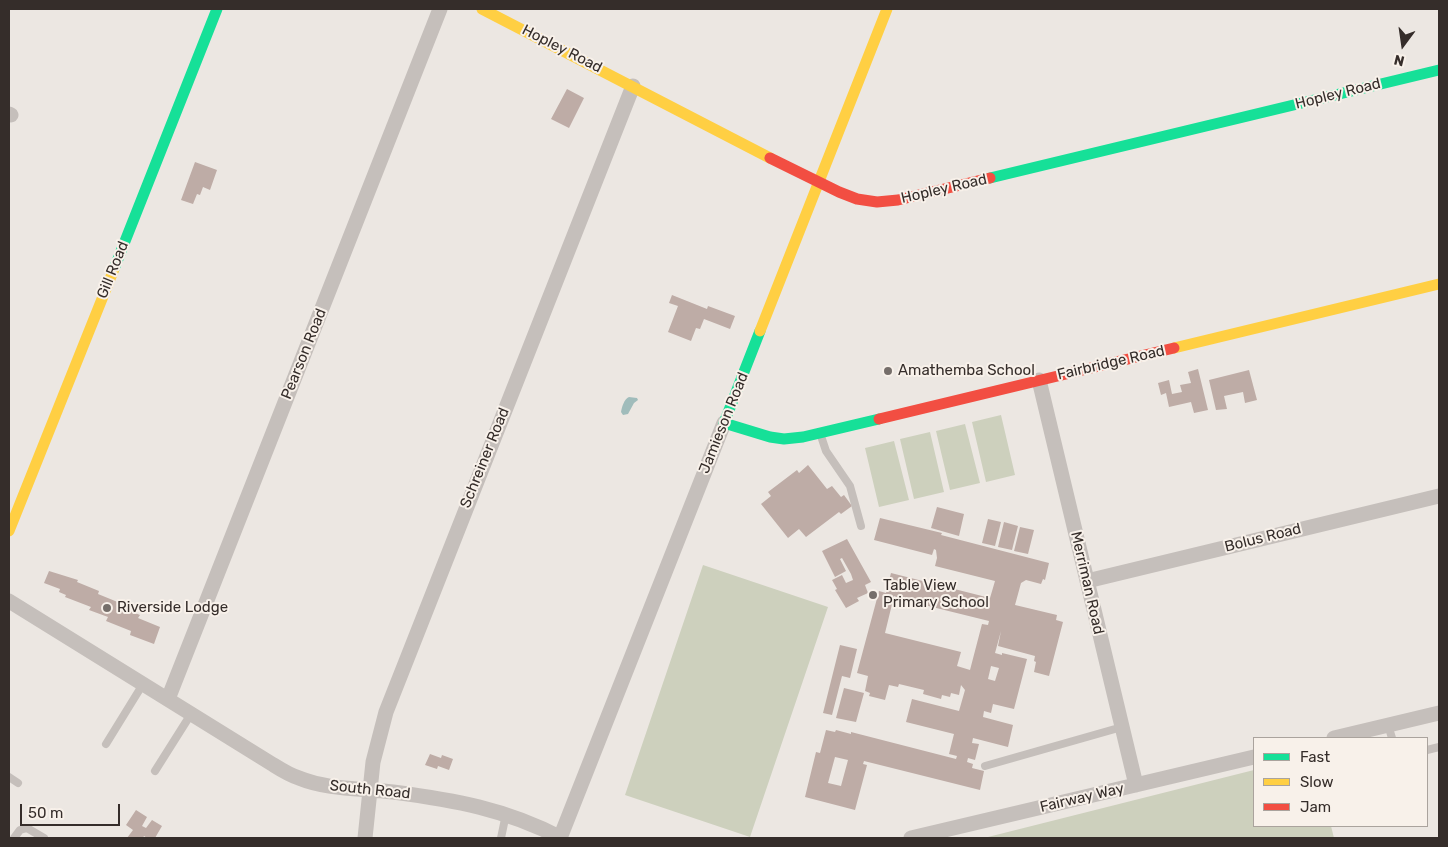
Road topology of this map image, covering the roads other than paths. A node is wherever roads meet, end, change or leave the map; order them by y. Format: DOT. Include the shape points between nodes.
graph roads {
  1 [pos="217,9"];
  2 [pos="440,9"];
  3 [pos="482,9"];
  4 [pos="887,9"];
  5 [pos="1439,70"];
  6 [pos="633,86"];
  7 [pos="820,183"];
  8 [pos="1439,284"];
  9 [pos="1039,380"];
  10 [pos="724,423"];
  11 [pos="820,433"];
  12 [pos="1439,496"];
  13 [pos="861,526"];
  14 [pos="9,531"];
  15 [pos="1087,581"];
  16 [pos="9,601"];
  17 [pos="143,684"];
  18 [pos="168,699"];
  19 [pos="1439,713"];
  20 [pos="191,714"];
  21 [pos="1122,727"];
  22 [pos="1390,732"];
  23 [pos="1372,734"];
  24 [pos="1344,737"];
  25 [pos="106,744"];
  26 [pos="1253,757"];
  27 [pos="984,766"];
  28 [pos="155,771"];
  29 [pos="9,777"];
  30 [pos="18,783"];
  31 [pos="1136,785"];
  32 [pos="369,791"];
  33 [pos="506,814"];
  34 [pos="14,838"];
  35 [pos="44,838"];
  36 [pos="365,838"];
  37 [pos="501,838"];
  38 [pos="560,838"];
  39 [pos="911,838"];
  1 -- 14 [label="street, Gill Road"];
  2 -- 18 [label="street, Pearson Road"];
  3 -- 6 [label="street, Hopley Road"];
  4 -- 7 [label="street, Jamieson Road"];
  5 -- 7 [label="street, Hopley Road" via="885,203 852,198"];
  6 -- 7 [label="street, Hopley Road"];
  6 -- 32 [label="street, Schreiner Road" via="386,712 372,762"];
  7 -- 10 [label="street, Jamieson Road"];
  8 -- 9 [label="street, Fairbridge Road"];
  9 -- 11 [label="street, Fairbridge Road"];
  9 -- 15 [label="street, Merriman Road"];
  10 -- 11 [label="street, Fairbridge Road" via="784,439"];
  10 -- 38 [label="street, Jamieson Road"];
  11 -- 13 [label="lane" via="826,451 850,486"];
  12 -- 15 [label="street, Bolus Road"];
  15 -- 21 [label="street, Merriman Road"];
  16 -- 17 [label="street, South Road"];
  17 -- 18 [label="street, South Road"];
  17 -- 25 [label="lane"];
  18 -- 20 [label="street, South Road"];
  19 -- 22 [label="street"];
  20 -- 28 [label="lane"];
  20 -- 32 [label="street, South Road" via="299,778 321,785"];
  21 -- 27 [label="lane"];
  21 -- 31 [label="street, Merriman Road"];
  22 -- 23 [label="street"];
  23 -- 24 [label="street"];
  26 -- 31 [label="street, Fairway Way"];
  29 -- 30 [label="lane"];
  31 -- 39 [label="street, Fairway Way"];
  32 -- 33 [label="street, South Road" via="452,800"];
  32 -- 36 [label="street, Schreiner Road"];
  33 -- 37 [label="lane"];
  33 -- 38 [label="street, South Road"];
  34 -- 35 [label="lane" via="20,830 27,828"];
}
